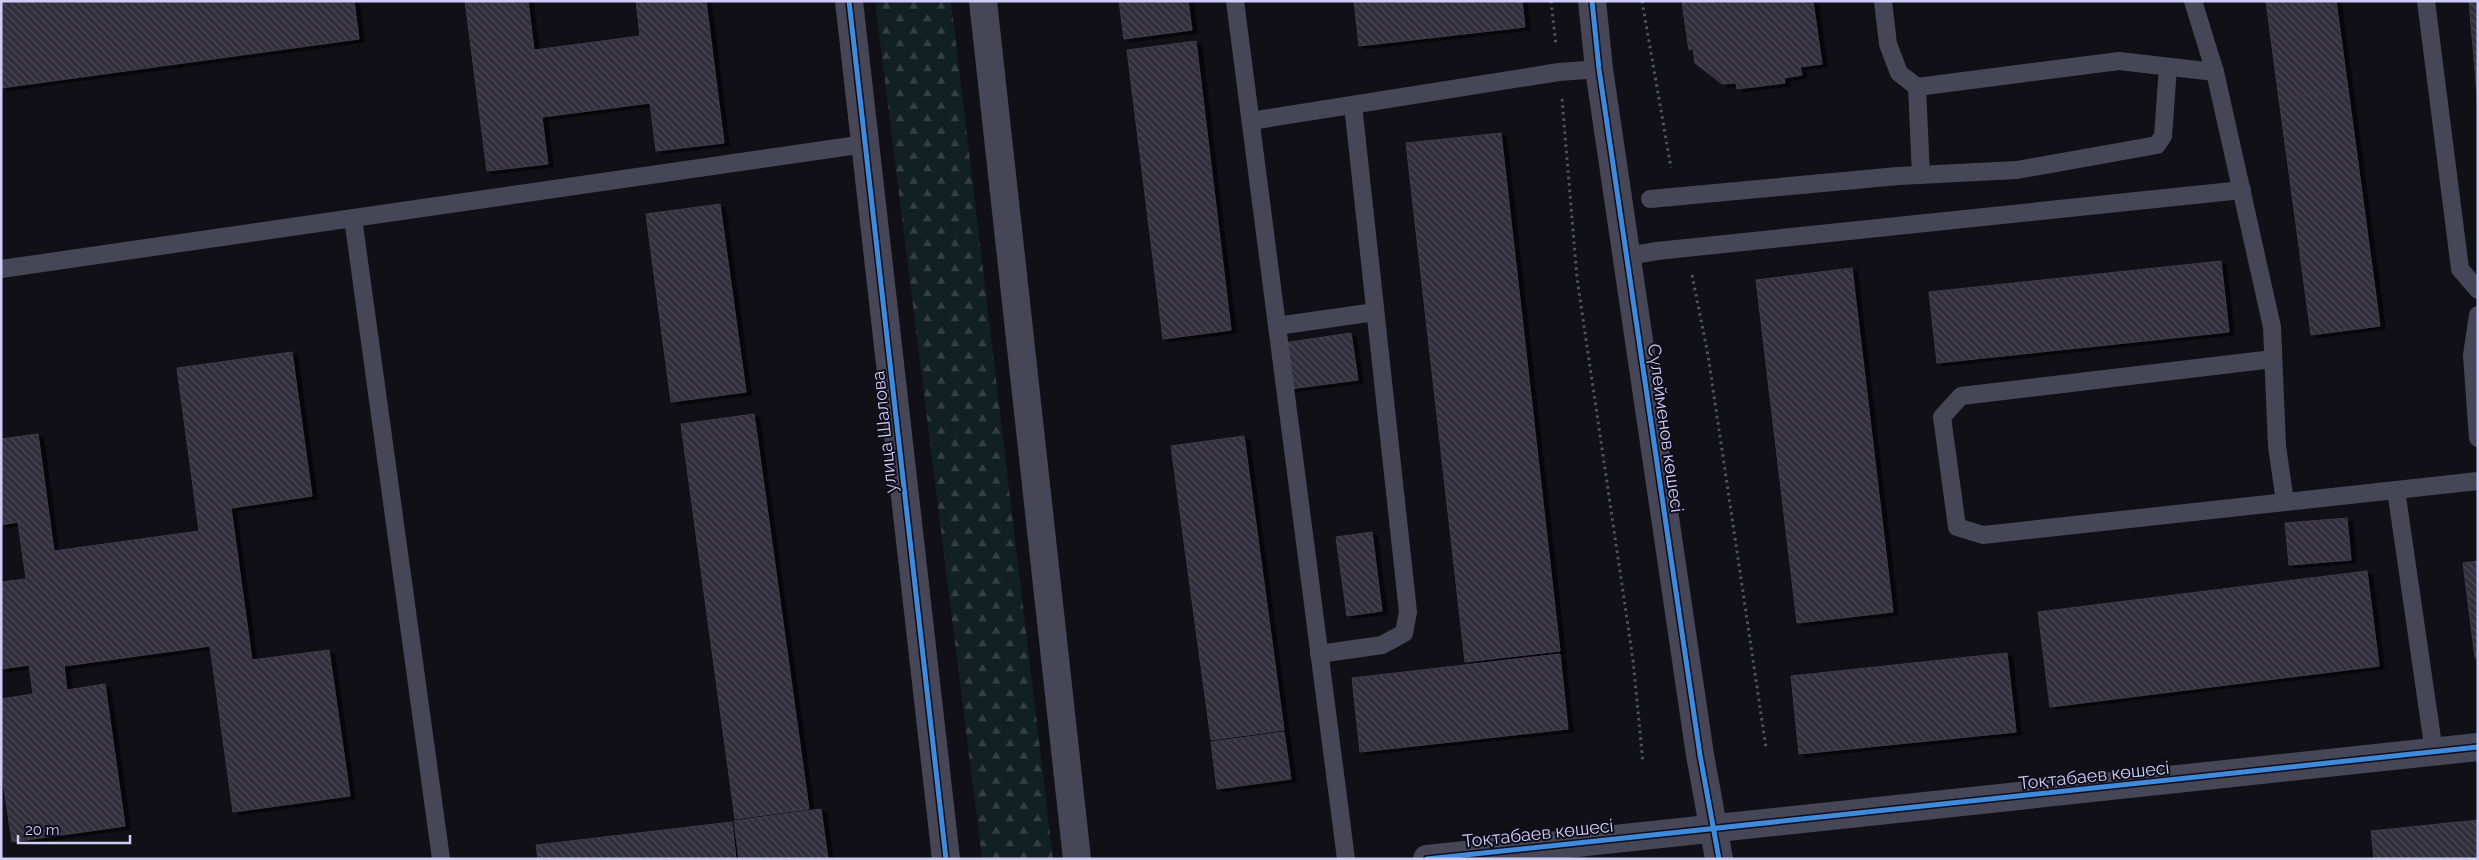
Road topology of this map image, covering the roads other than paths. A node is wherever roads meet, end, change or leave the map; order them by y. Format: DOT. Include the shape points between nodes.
graph roads {
  1 [pos="849,1"];
  2 [pos="982,1"];
  3 [pos="1235,1"];
  4 [pos="1592,1"];
  5 [pos="1883,1"];
  6 [pos="2193,1"];
  7 [pos="2426,1"];
  8 [pos="2168,67"];
  9 [pos="1599,69"];
  10 [pos="2215,72"];
  11 [pos="1918,87"];
  12 [pos="1353,105"];
  13 [pos="1250,121"];
  14 [pos="865,144"];
  15 [pos="1921,175"];
  16 [pos="2242,190"];
  17 [pos="1650,198"];
  18 [pos="353,218"];
  19 [pos="1627,256"];
  20 [pos="1,269"];
  21 [pos="2478,290"];
  22 [pos="1375,312"];
  23 [pos="2478,315"];
  24 [pos="1277,326"];
  25 [pos="2273,359"];
  26 [pos="2478,438"];
  27 [pos="2478,481"];
  28 [pos="2396,490"];
  29 [pos="2285,502"];
  30 [pos="1319,654"];
  31 [pos="2478,747"];
  32 [pos="2434,752"];
  33 [pos="1714,828"];
  34 [pos="441,859"];
  35 [pos="946,859"];
  36 [pos="1076,859"];
  37 [pos="1346,859"];
  38 [pos="1427,859"];
  39 [pos="1719,859"];
  1 -- 14 [label="street, улица Шалова"];
  2 -- 36 [label="street"];
  3 -- 13 [label="lane"];
  4 -- 9 [label="street, Сүлейменов көшесі"];
  5 -- 11 [label="lane" via="1888,44 1899,73"];
  6 -- 10 [label="lane"];
  7 -- 21 [label="lane" via="2460,269"];
  8 -- 10 [label="lane"];
  8 -- 11 [label="lane" via="2119,61"];
  8 -- 15 [label="lane" via="2163,136 2157,145 2017,170"];
  9 -- 12 [label="lane" via="1560,72"];
  9 -- 19 [label="street, Сүлейменов көшесі"];
  10 -- 16 [label="lane"];
  11 -- 15 [label="lane"];
  12 -- 13 [label="lane"];
  12 -- 22 [label="lane"];
  13 -- 24 [label="lane"];
  14 -- 18 [label="lane"];
  14 -- 35 [label="street, улица Шалова"];
  15 -- 17 [label="lane"];
  16 -- 19 [label="lane"];
  16 -- 25 [label="lane" via="2272,327"];
  18 -- 20 [label="lane"];
  18 -- 34 [label="lane"];
  19 -- 33 [label="street, Сүлейменов көшесі" via="1700,755"];
  22 -- 24 [label="lane"];
  22 -- 30 [label="lane" via="1408,612 1404,633 1382,645"];
  23 -- 26 [label="lane" via="2472,355"];
  24 -- 30 [label="lane"];
  25 -- 29 [label="lane" via="2277,446"];
  25 -- 29 [label="lane" via="1961,396 1942,417 1957,527 1983,535"];
  27 -- 28 [label="lane"];
  28 -- 29 [label="lane"];
  28 -- 32 [label="lane"];
  30 -- 37 [label="lane"];
  31 -- 32 [label="street, Тоқтабаев көшесі"];
  32 -- 33 [label="street, Тоқтабаев көшесі"];
  33 -- 38 [label="street, Тоқтабаев көшесі"];
  33 -- 39 [label="street, Сүлейменов көшесі"];
}
